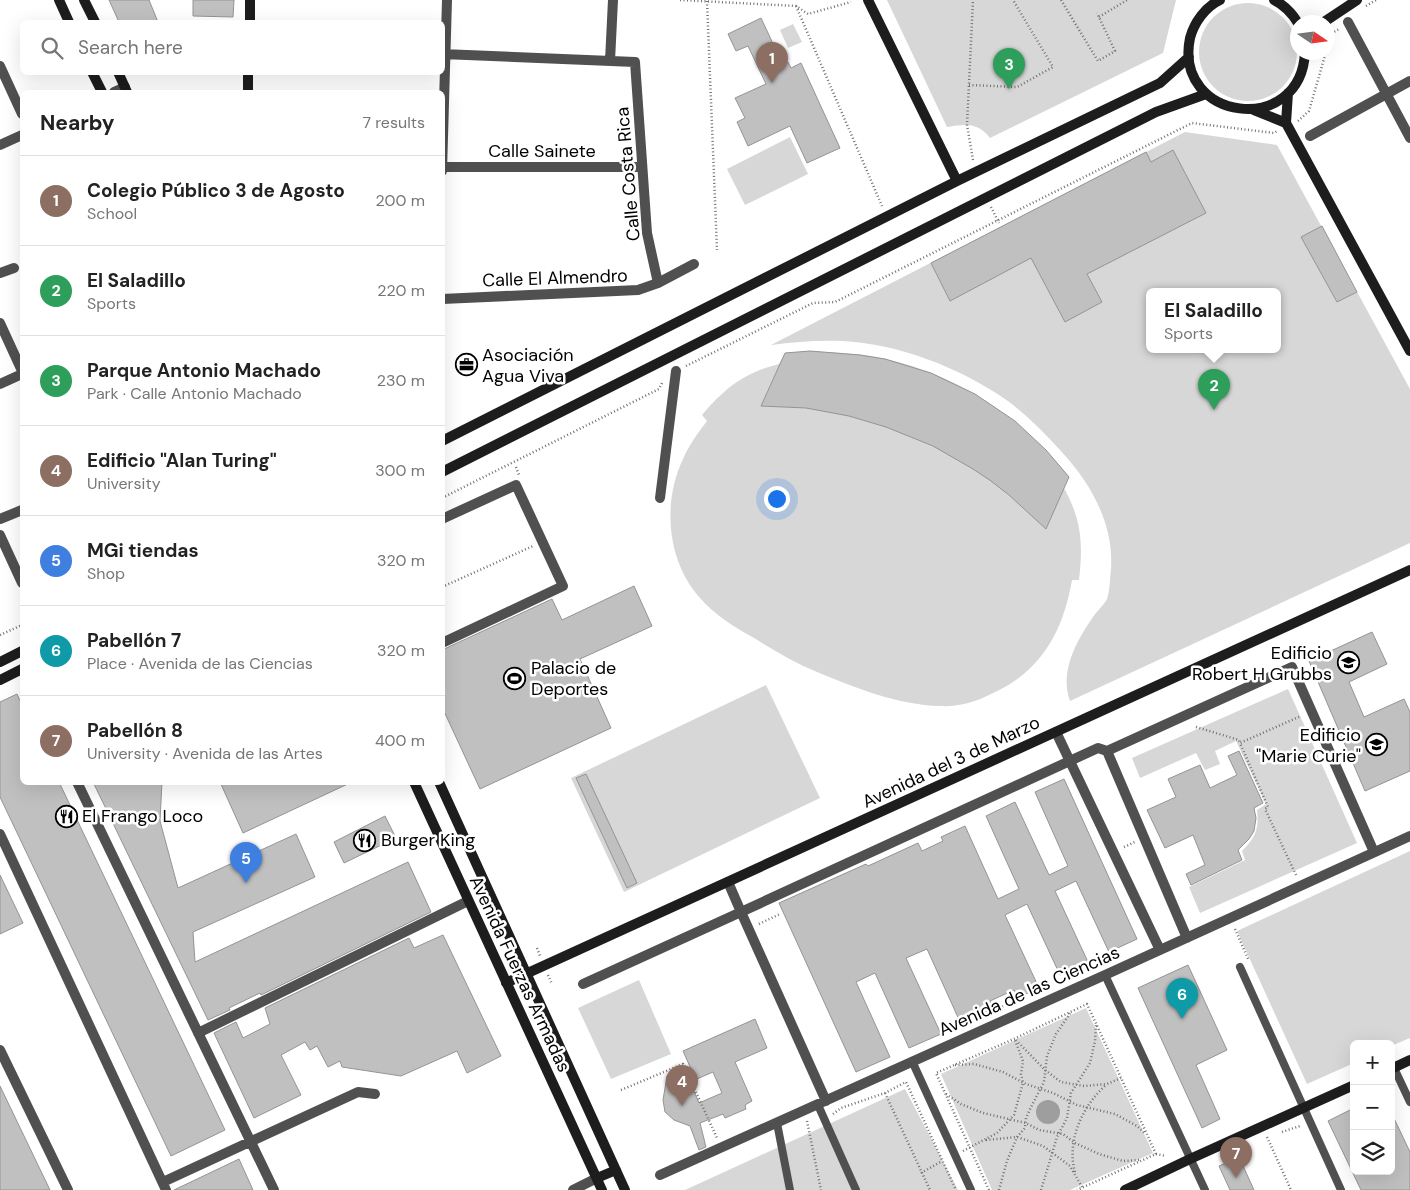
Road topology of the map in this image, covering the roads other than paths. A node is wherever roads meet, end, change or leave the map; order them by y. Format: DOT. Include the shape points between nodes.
graph roads {
  1 [pos="59,0"];
  2 [pos="84,0"];
  3 [pos="250,0"];
  4 [pos="447,0"];
  5 [pos="613,0"];
  6 [pos="868,0"];
  7 [pos="1202,0"];
  8 [pos="1220,0"];
  9 [pos="1357,0"];
  10 [pos="1280,1"];
  11 [pos="1203,12"];
  12 [pos="1292,15"];
  13 [pos="1334,15"];
  14 [pos="69,20"];
  15 [pos="94,20"];
  16 [pos="250,20"];
  17 [pos="1348,22"];
  18 [pos="445,36"];
  19 [pos="445,54"];
  20 [pos="1189,57"];
  21 [pos="1304,60"];
  22 [pos="610,61"];
  23 [pos="0,66"];
  24 [pos="94,75"];
  25 [pos="119,75"];
  26 [pos="248,75"];
  27 [pos="444,75"];
  28 [pos="1410,80"];
  29 [pos="101,90"];
  30 [pos="126,90"];
  31 [pos="248,90"];
  32 [pos="444,90"];
  33 [pos="1288,93"];
  34 [pos="1206,94"];
  35 [pos="1386,94"];
  36 [pos="20,110"];
  37 [pos="1254,110"];
  38 [pos="1287,124"];
  39 [pos="20,136"];
  40 [pos="1310,136"];
  41 [pos="1410,138"];
  42 [pos="0,145"];
  43 [pos="445,167"];
  44 [pos="642,167"];
  45 [pos="957,181"];
  46 [pos="694,264"];
  47 [pos="14,268"];
  48 [pos="0,273"];
  49 [pos="658,283"];
  50 [pos="445,298"];
  51 [pos="0,323"];
  52 [pos="1407,337"];
  53 [pos="1410,351"];
  54 [pos="20,368"];
  55 [pos="676,371"];
  56 [pos="20,373"];
  57 [pos="0,384"];
  58 [pos="445,439"];
  59 [pos="445,470"];
  60 [pos="660,498"];
  61 [pos="20,511"];
  62 [pos="445,518"];
  63 [pos="0,519"];
  64 [pos="0,536"];
  65 [pos="1410,570"];
  66 [pos="20,579"];
  67 [pos="445,642"];
  68 [pos="20,651"];
  69 [pos="0,662"];
  70 [pos="20,671"];
  71 [pos="0,680"];
  72 [pos="1056,732"];
  73 [pos="1107,751"];
  74 [pos="1070,761"];
  75 [pos="78,785"];
  76 [pos="415,785"];
  77 [pos="440,785"];
  78 [pos="0,834"];
  79 [pos="1410,836"];
  80 [pos="1374,852"];
  81 [pos="728,882"];
  82 [pos="468,901"];
  83 [pos="741,912"];
  84 [pos="1187,938"];
  85 [pos="1160,950"];
  86 [pos="1240,967"];
  87 [pos="526,974"];
  88 [pos="1105,975"];
  89 [pos="506,983"];
  90 [pos="583,984"];
  91 [pos="198,1033"];
  92 [pos="0,1050"];
  93 [pos="1410,1060"];
  94 [pos="912,1061"];
  95 [pos="1395,1067"];
  96 [pos="1395,1074"];
  97 [pos="1350,1087"];
  98 [pos="375,1094"];
  99 [pos="1410,1102"];
  100 [pos="822,1103"];
  101 [pos="1304,1108"];
  102 [pos="777,1123"];
  103 [pos="250,1141"];
  104 [pos="1190,1158"];
  105 [pos="616,1170"];
  106 [pos="660,1175"];
  107 [pos="597,1178"];
  108 [pos="164,1186"];
  109 [pos="68,1190"];
  110 [pos="274,1190"];
  111 [pos="573,1190"];
  112 [pos="602,1190"];
  113 [pos="625,1190"];
  114 [pos="790,1190"];
  115 [pos="856,1190"];
  116 [pos="972,1190"];
  117 [pos="1125,1190"];
  118 [pos="1205,1190"];
  119 [pos="1341,1190"];
  1 -- 14 [label="street"];
  2 -- 15 [label="street"];
  3 -- 16 [label="street"];
  4 -- 18 [label="street"];
  5 -- 22 [label="street"];
  6 -- 45 [label="street"];
  7 -- 11 [label="street"];
  8 -- 11 [label="street"];
  9 -- 13 [label="street"];
  10 -- 12 [label="street"];
  11 -- 20 [label="street" via="1191,33"];
  17 -- 35 [label="street"];
  19 -- 22 [label="street"];
  20 -- 34 [label="street" via="1194,77"];
  20 -- 45 [label="street" via="1160,83"];
  21 -- 33 [label="street" via="1299,79"];
  22 -- 44 [label="street, Calle Costa Rica" via="635,62"];
  23 -- 36 [label="street"];
  24 -- 29 [label="street"];
  25 -- 30 [label="street"];
  26 -- 31 [label="street"];
  27 -- 32 [label="street"];
  28 -- 35 [label="street"];
  33 -- 37 [label="street" via="1266,107"];
  33 -- 38 [label="street"];
  34 -- 37 [label="street" via="1228,107"];
  34 -- 59 [label="street" via="1156,112"];
  35 -- 40 [label="street"];
  35 -- 41 [label="street"];
  37 -- 38 [label="street"];
  38 -- 52 [label="street"];
  39 -- 42 [label="street"];
  43 -- 44 [label="street, Calle Sainete"];
  44 -- 49 [label="street, Calle Costa Rica" via="647,233"];
  45 -- 58 [label="street"];
  46 -- 49 [label="street, Calle El Almendro"];
  47 -- 48 [label="street"];
  49 -- 50 [label="street, Calle El Almendro" via="638,290"];
  51 -- 54 [label="street"];
  52 -- 53 [label="street"];
  55 -- 60 [label="street"];
  56 -- 57 [label="street"];
  61 -- 63 [label="street"];
  62 -- 67 [label="street" via="516,485 563,586"];
  64 -- 66 [label="street"];
  65 -- 72 [label="street, Avenida del 3 de Marzo"];
  68 -- 69 [label="street"];
  70 -- 71 [label="street"];
  72 -- 74 [label="street"];
  72 -- 81 [label="street, Avenida del 3 de Marzo"];
  73 -- 74 [label="street" via="1098,748"];
  73 -- 80 [label="street" via="1292,667"];
  73 -- 84 [label="street"];
  74 -- 83 [label="street"];
  74 -- 85 [label="street"];
  75 -- 91 [label="street"];
  76 -- 82 [label="street, Avenida Fuerzas Armadas"];
  77 -- 87 [label="street, Avenida Fuerzas Armadas"];
  78 -- 108 [label="street"];
  79 -- 80 [label="street, Avenida de las Ciencias"];
  80 -- 84 [label="street, Avenida de las Ciencias"];
  81 -- 83 [label="street"];
  81 -- 87 [label="street, Avenida del 3 de Marzo"];
  82 -- 89 [label="street, Avenida Fuerzas Armadas"];
  82 -- 91 [label="street"];
  83 -- 90 [label="street"];
  83 -- 100 [label="street"];
  84 -- 85 [label="street, Avenida de las Ciencias"];
  85 -- 88 [label="street, Avenida de las Ciencias"];
  86 -- 101 [label="lane"];
  87 -- 89 [label="street, Avenida del 3 de Marzo"];
  87 -- 105 [label="street, Avenida Fuerzas Armadas"];
  88 -- 94 [label="street, Avenida de las Ciencias"];
  88 -- 104 [label="lane"];
  89 -- 107 [label="street, Avenida Fuerzas Armadas"];
  91 -- 103 [label="street"];
  92 -- 109 [label="street"];
  93 -- 95 [label="street"];
  94 -- 100 [label="street, Avenida de las Ciencias"];
  94 -- 116 [label="lane"];
  96 -- 99 [label="lane"];
  97 -- 101 [label="street"];
  98 -- 103 [label="street" via="358,1092"];
  100 -- 102 [label="street, Avenida de las Ciencias"];
  100 -- 115 [label="lane"];
  101 -- 104 [label="street"];
  101 -- 119 [label="lane"];
  102 -- 106 [label="street, Avenida de las Ciencias"];
  102 -- 114 [label="lane"];
  103 -- 108 [label="street"];
  103 -- 110 [label="street"];
  104 -- 117 [label="street"];
  104 -- 118 [label="lane"];
  105 -- 107 [label="street"];
  105 -- 113 [label="street, Avenida Fuerzas Armadas"];
  107 -- 111 [label="street"];
  107 -- 112 [label="street, Avenida Fuerzas Armadas"];
}
